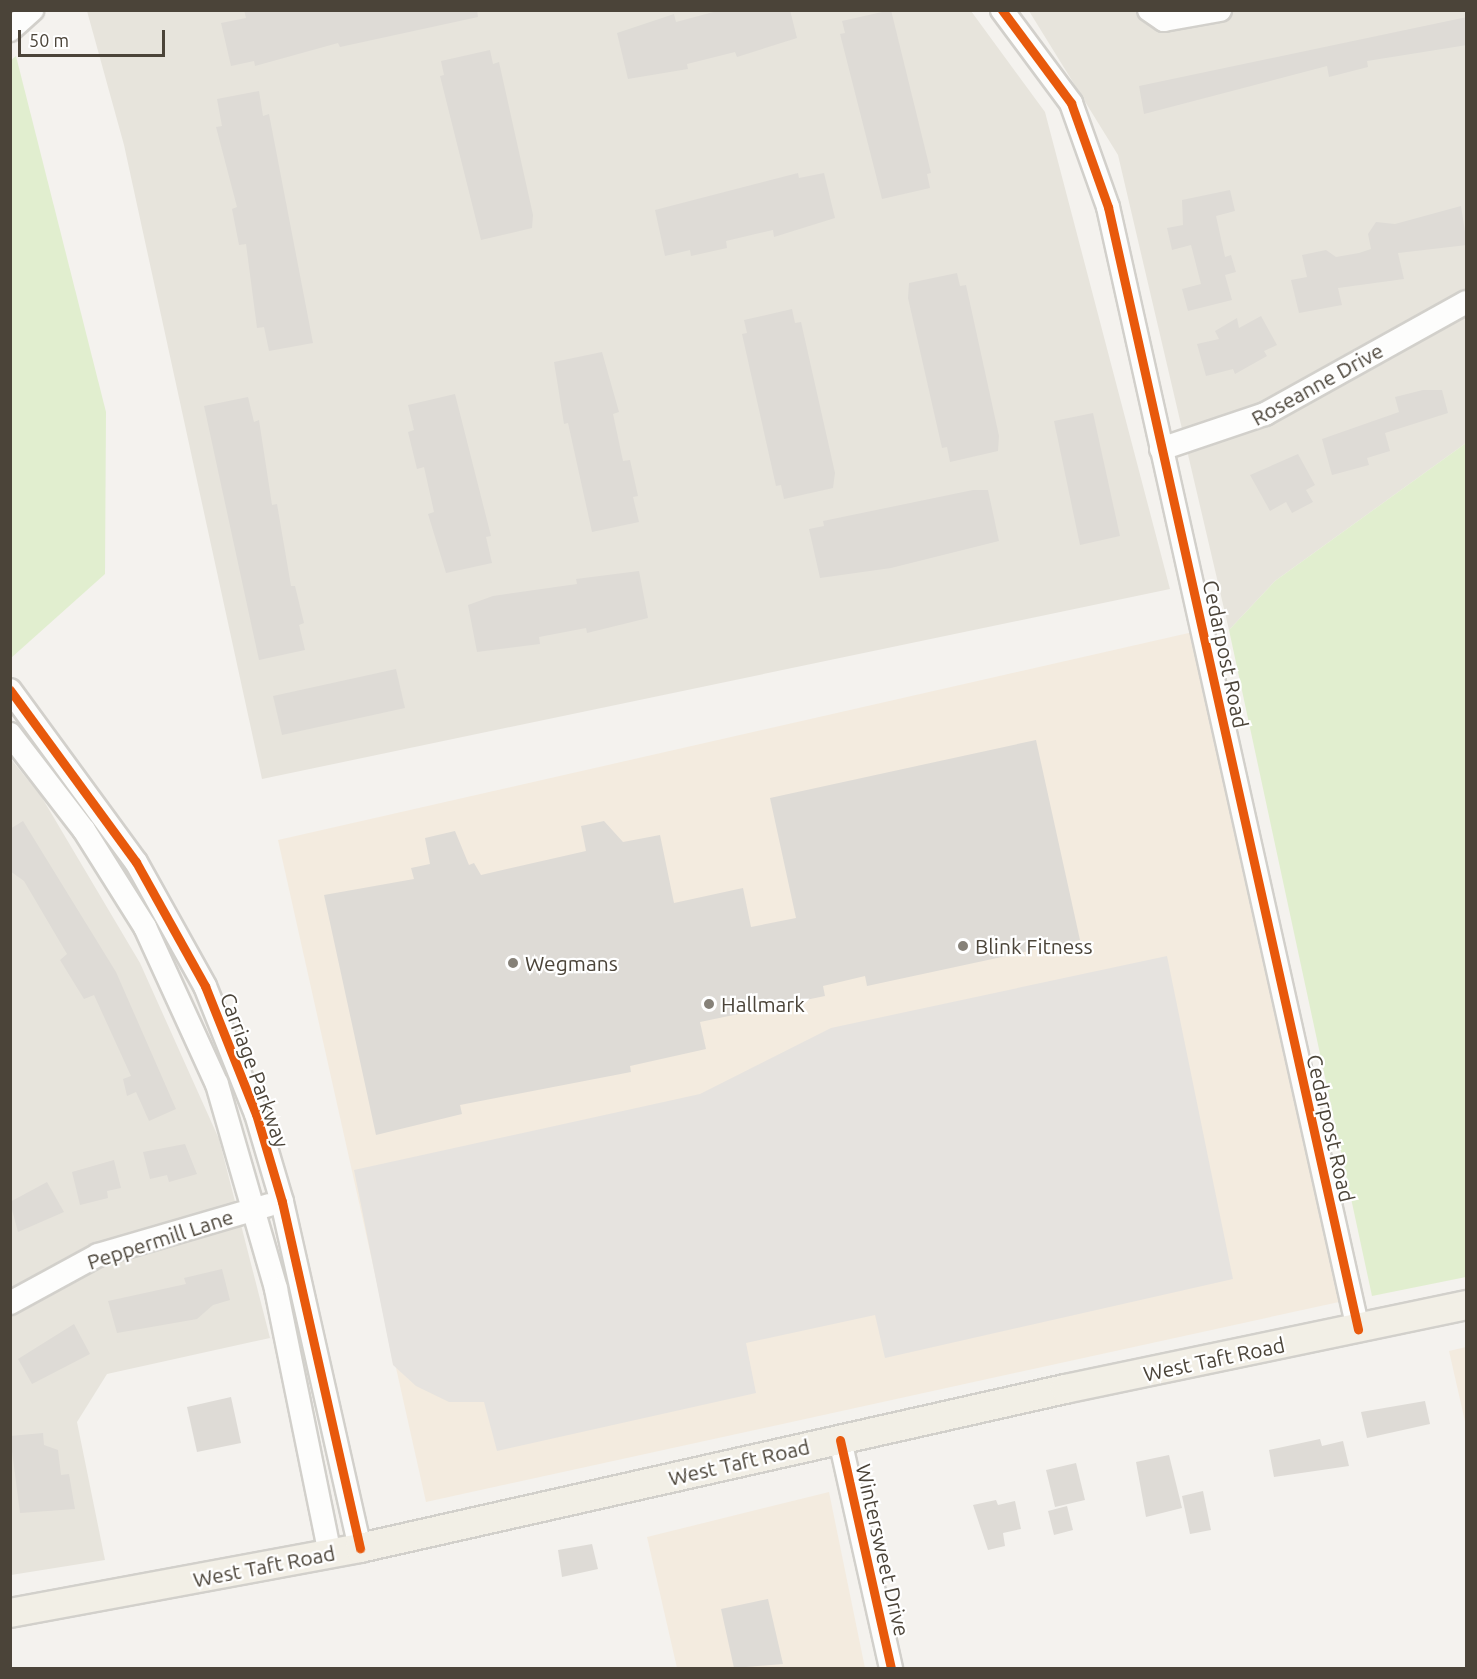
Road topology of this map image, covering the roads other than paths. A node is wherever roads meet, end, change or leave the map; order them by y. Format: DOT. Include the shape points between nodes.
graph roads {
  1 [pos="32,10"];
  2 [pos="1002,10"];
  3 [pos="1149,10"];
  4 [pos="1220,10"];
  5 [pos="10,30"];
  6 [pos="1467,302"];
  7 [pos="1161,449"];
  8 [pos="10,690"];
  9 [pos="10,734"];
  10 [pos="282,1202"];
  11 [pos="256,1209"];
  12 [pos="10,1303"];
  13 [pos="1467,1305"];
  14 [pos="1359,1329"];
  15 [pos="328,1403"];
  16 [pos="301,1409"];
  17 [pos="840,1440"];
  18 [pos="360,1548"];
  19 [pos="330,1554"];
  20 [pos="10,1614"];
  21 [pos="891,1668"];
  1 -- 5 [label="street"];
  2 -- 7 [label="street, Cedarpost Road" via="1071,103 1094,158"];
  3 -- 4 [label="street" via="1164,20"];
  6 -- 7 [label="street, Roseanne Drive" via="1265,414"];
  7 -- 14 [label="street, Cedarpost Road"];
  8 -- 10 [label="street, Carriage Parkway" via="136,862 205,986 256,1114"];
  9 -- 11 [label="street, Carriage Parkway" via="84,830 145,927 217,1084"];
  10 -- 11 [label="street, Peppermill Lane"];
  10 -- 15 [label="street, Carriage Parkway"];
  11 -- 12 [label="street, Peppermill Lane" via="98,1255"];
  11 -- 16 [label="street, Carriage Parkway"];
  13 -- 14 [label="main road, West Taft Road"];
  14 -- 17 [label="main road, West Taft Road"];
  15 -- 16 [label="street"];
  15 -- 18 [label="street, Carriage Parkway"];
  16 -- 19 [label="street, Carriage Parkway"];
  17 -- 18 [label="main road, West Taft Road"];
  17 -- 21 [label="street, Wintersweet Drive"];
  18 -- 19 [label="main road, West Taft Road"];
  19 -- 20 [label="main road, West Taft Road"];
}
